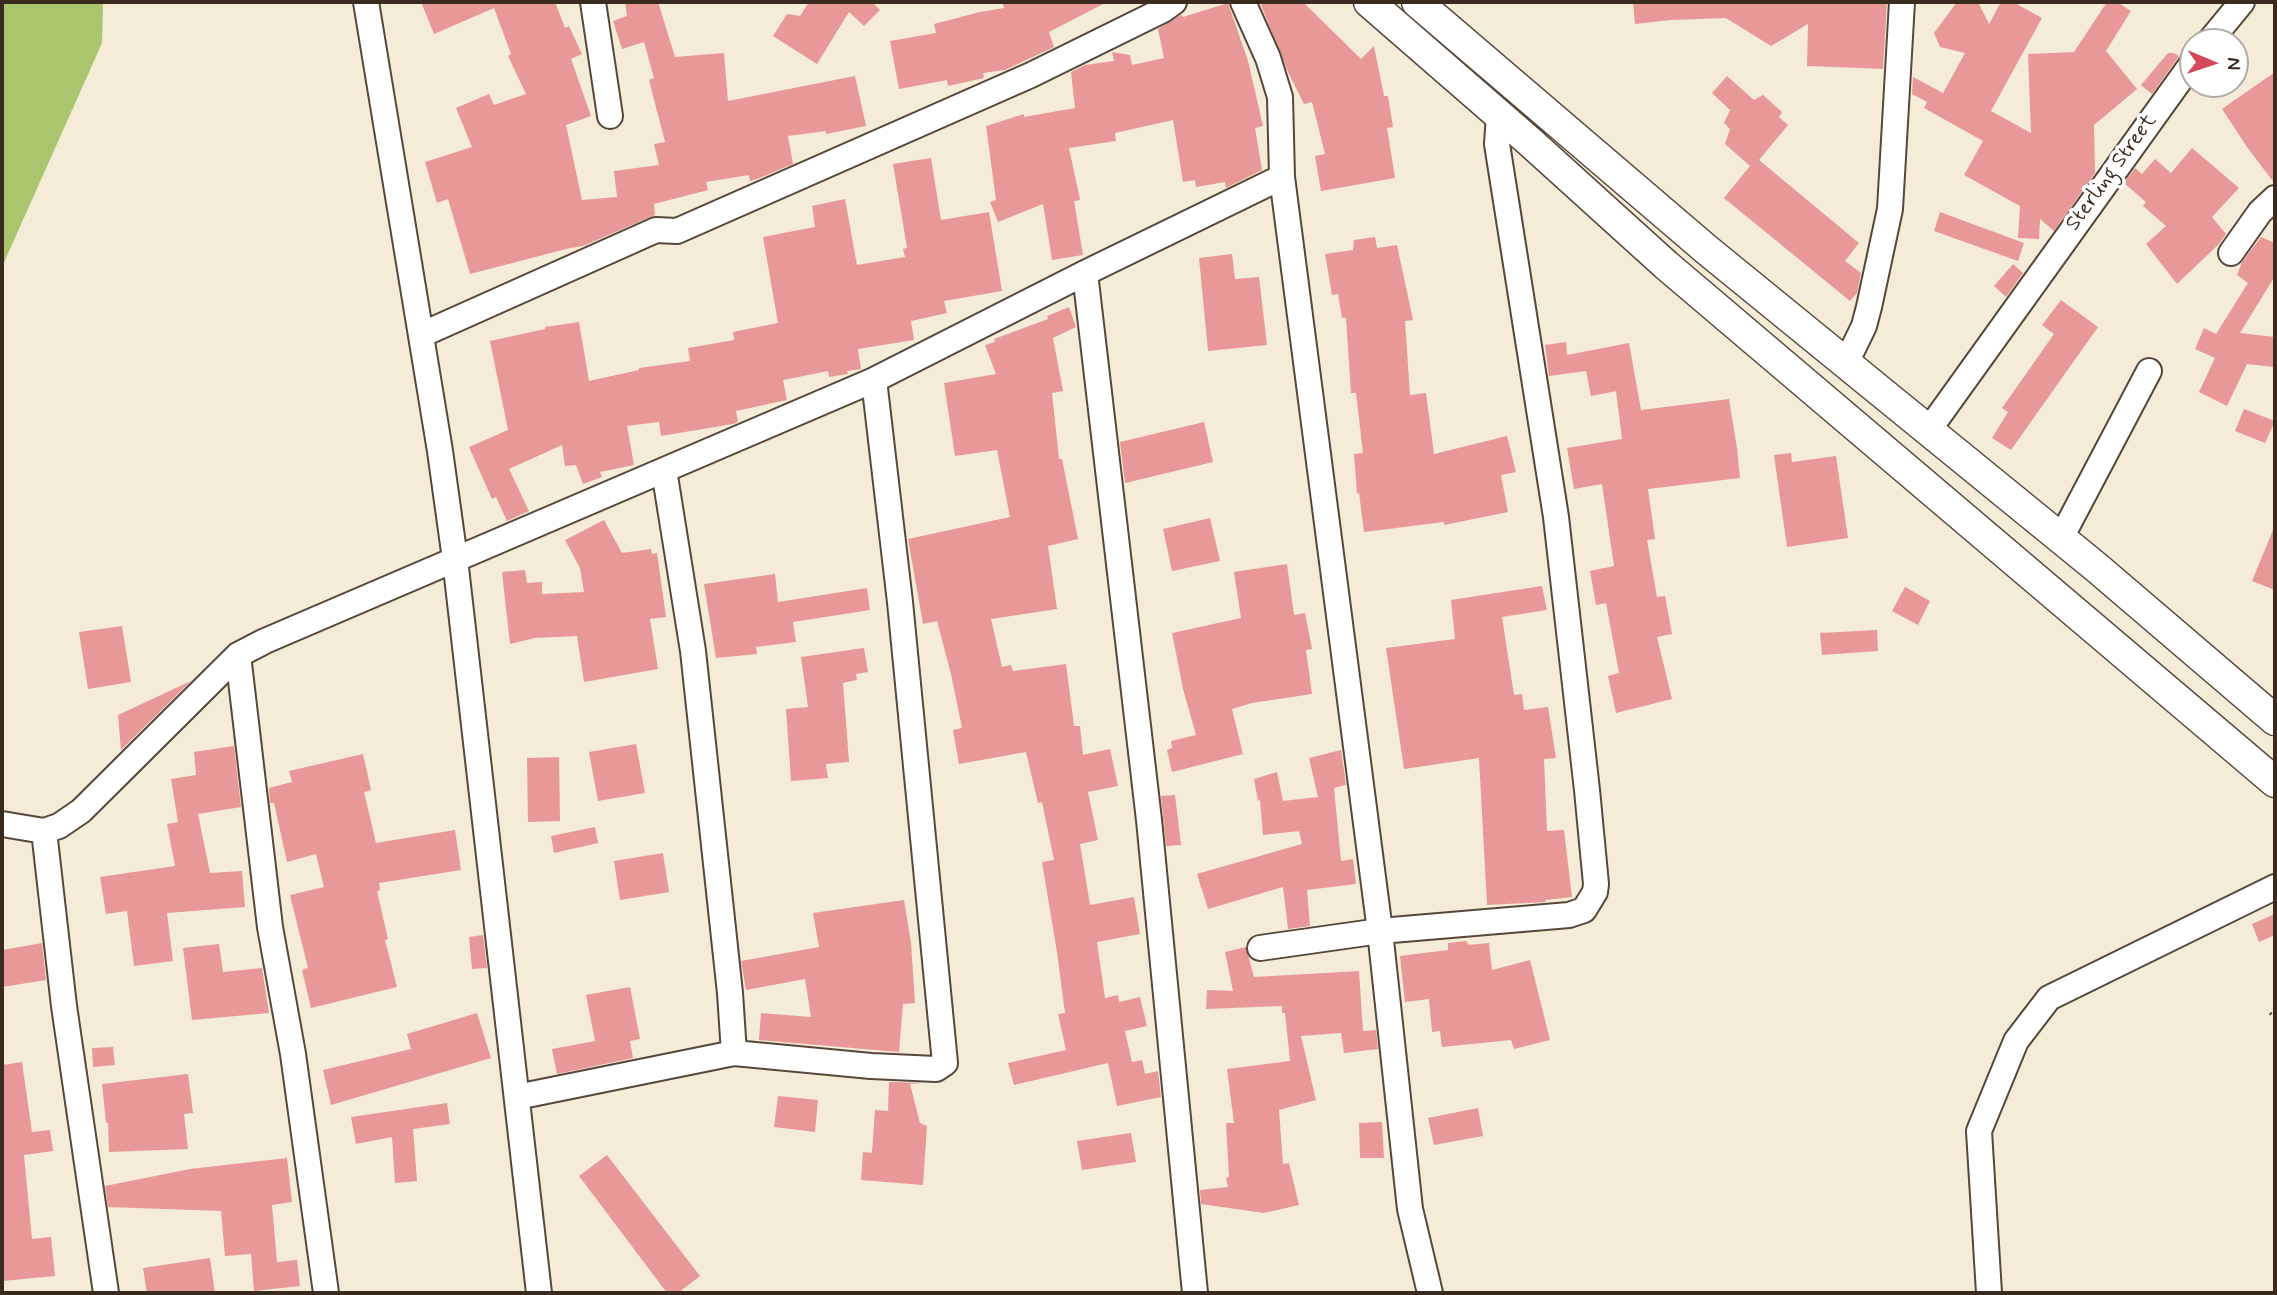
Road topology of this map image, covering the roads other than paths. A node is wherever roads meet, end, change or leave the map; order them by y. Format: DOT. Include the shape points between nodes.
graph roads {
  1 [pos="366,2"];
  2 [pos="593,2"];
  3 [pos="1174,2"];
  4 [pos="1243,2"];
  5 [pos="1369,2"];
  6 [pos="1417,2"];
  7 [pos="1902,2"];
  8 [pos="2242,2"];
  9 [pos="2221,28"];
  10 [pos="2179,81"];
  11 [pos="1499,115"];
  12 [pos="610,116"];
  13 [pos="1282,177"];
  14 [pos="2270,210"];
  15 [pos="2231,253"];
  16 [pos="1085,273"];
  17 [pos="421,335"];
  18 [pos="1846,363"];
  19 [pos="2149,371"];
  20 [pos="874,380"];
  21 [pos="1927,430"];
  22 [pos="664,470"];
  23 [pos="2061,538"];
  24 [pos="455,559"];
  25 [pos="238,655"];
  26 [pos="2275,720"];
  27 [pos="2275,782"];
  28 [pos="2,824"];
  29 [pos="44,831"];
  30 [pos="2275,887"];
  31 [pos="1380,931"];
  32 [pos="1260,948"];
  33 [pos="734,1053"];
  34 [pos="517,1097"];
  35 [pos="106,1293"];
  36 [pos="326,1293"];
  37 [pos="539,1293"];
  38 [pos="1195,1293"];
  39 [pos="1430,1293"];
  40 [pos="1990,1293"];
  1 -- 17 [label="street"];
  2 -- 12 [label="street"];
  3 -- 17 [label="street" via="1031,75 677,231 656,230"];
  4 -- 13 [label="street" via="1280,97"];
  5 -- 11 [label="main road"];
  6 -- 18 [label="main road"];
  7 -- 18 [label="street" via="1890,209 1864,326"];
  8 -- 9 [label="street"];
  10 -- 21 [label="street, Sterling Street"];
  11 -- 27 [label="main road" via="1666,265"];
  11 -- 31 [label="street" via="1497,144 1556,517 1595,892 1584,910 1569,915"];
  13 -- 16 [label="street"];
  13 -- 31 [label="street"];
  14 -- 15 [label="street"];
  16 -- 20 [label="street"];
  16 -- 38 [label="street" via="1149,820"];
  17 -- 24 [label="street"];
  18 -- 21 [label="main road"];
  19 -- 23 [label="street"];
  20 -- 22 [label="street"];
  20 -- 33 [label="street" via="945,1063 936,1069 871,1066"];
  21 -- 23 [label="main road"];
  22 -- 24 [label="street"];
  22 -- 33 [label="street" via="693,652"];
  23 -- 26 [label="main road"];
  24 -- 25 [label="street"];
  24 -- 34 [label="street"];
  25 -- 29 [label="street" via="81,811"];
  25 -- 36 [label="street" via="270,927 293,1054"];
  28 -- 29 [label="street"];
  29 -- 35 [label="street"];
  30 -- 40 [label="street" via="2049,998 2015,1041 1979,1131"];
  31 -- 32 [label="street"];
  31 -- 39 [label="street" via="1410,1209"];
  33 -- 34 [label="street"];
  34 -- 37 [label="street"];
}
